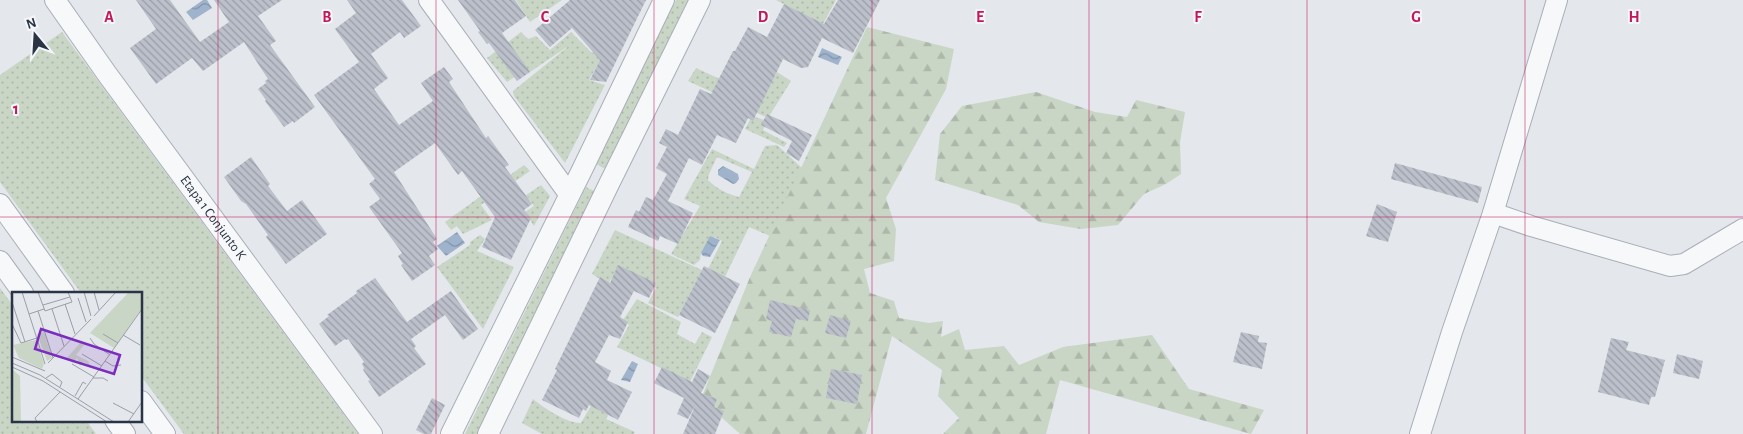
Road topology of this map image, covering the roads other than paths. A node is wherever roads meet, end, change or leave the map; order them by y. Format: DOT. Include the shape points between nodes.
graph roads {
  1 [pos="55,0"];
  2 [pos="429,0"];
  3 [pos="664,0"];
  4 [pos="700,0"];
  5 [pos="1557,0"];
  6 [pos="582,170"];
  7 [pos="609,184"];
  8 [pos="569,194"];
  9 [pos="0,204"];
  10 [pos="1493,213"];
  11 [pos="1743,229"];
  12 [pos="0,261"];
  13 [pos="22,292"];
  14 [pos="63,292"];
  15 [pos="142,402"];
  16 [pos="116,422"];
  17 [pos="125,434"];
  18 [pos="165,434"];
  19 [pos="372,434"];
  20 [pos="451,434"];
  21 [pos="488,434"];
  22 [pos="1420,434"];
  1 -- 19 [label="street, Etapa 1 Conjunto K"];
  2 -- 8 [label="street"];
  3 -- 6 [label="street"];
  4 -- 7 [label="street"];
  5 -- 10 [label="street"];
  6 -- 7 [label="street"];
  6 -- 8 [label="street"];
  7 -- 21 [label="street"];
  8 -- 20 [label="street"];
  9 -- 14 [label="street"];
  10 -- 11 [label="street" via="1670,266 1684,264"];
  10 -- 22 [label="street"];
  12 -- 13 [label="street"];
  15 -- 18 [label="street"];
  16 -- 17 [label="street"];
}
